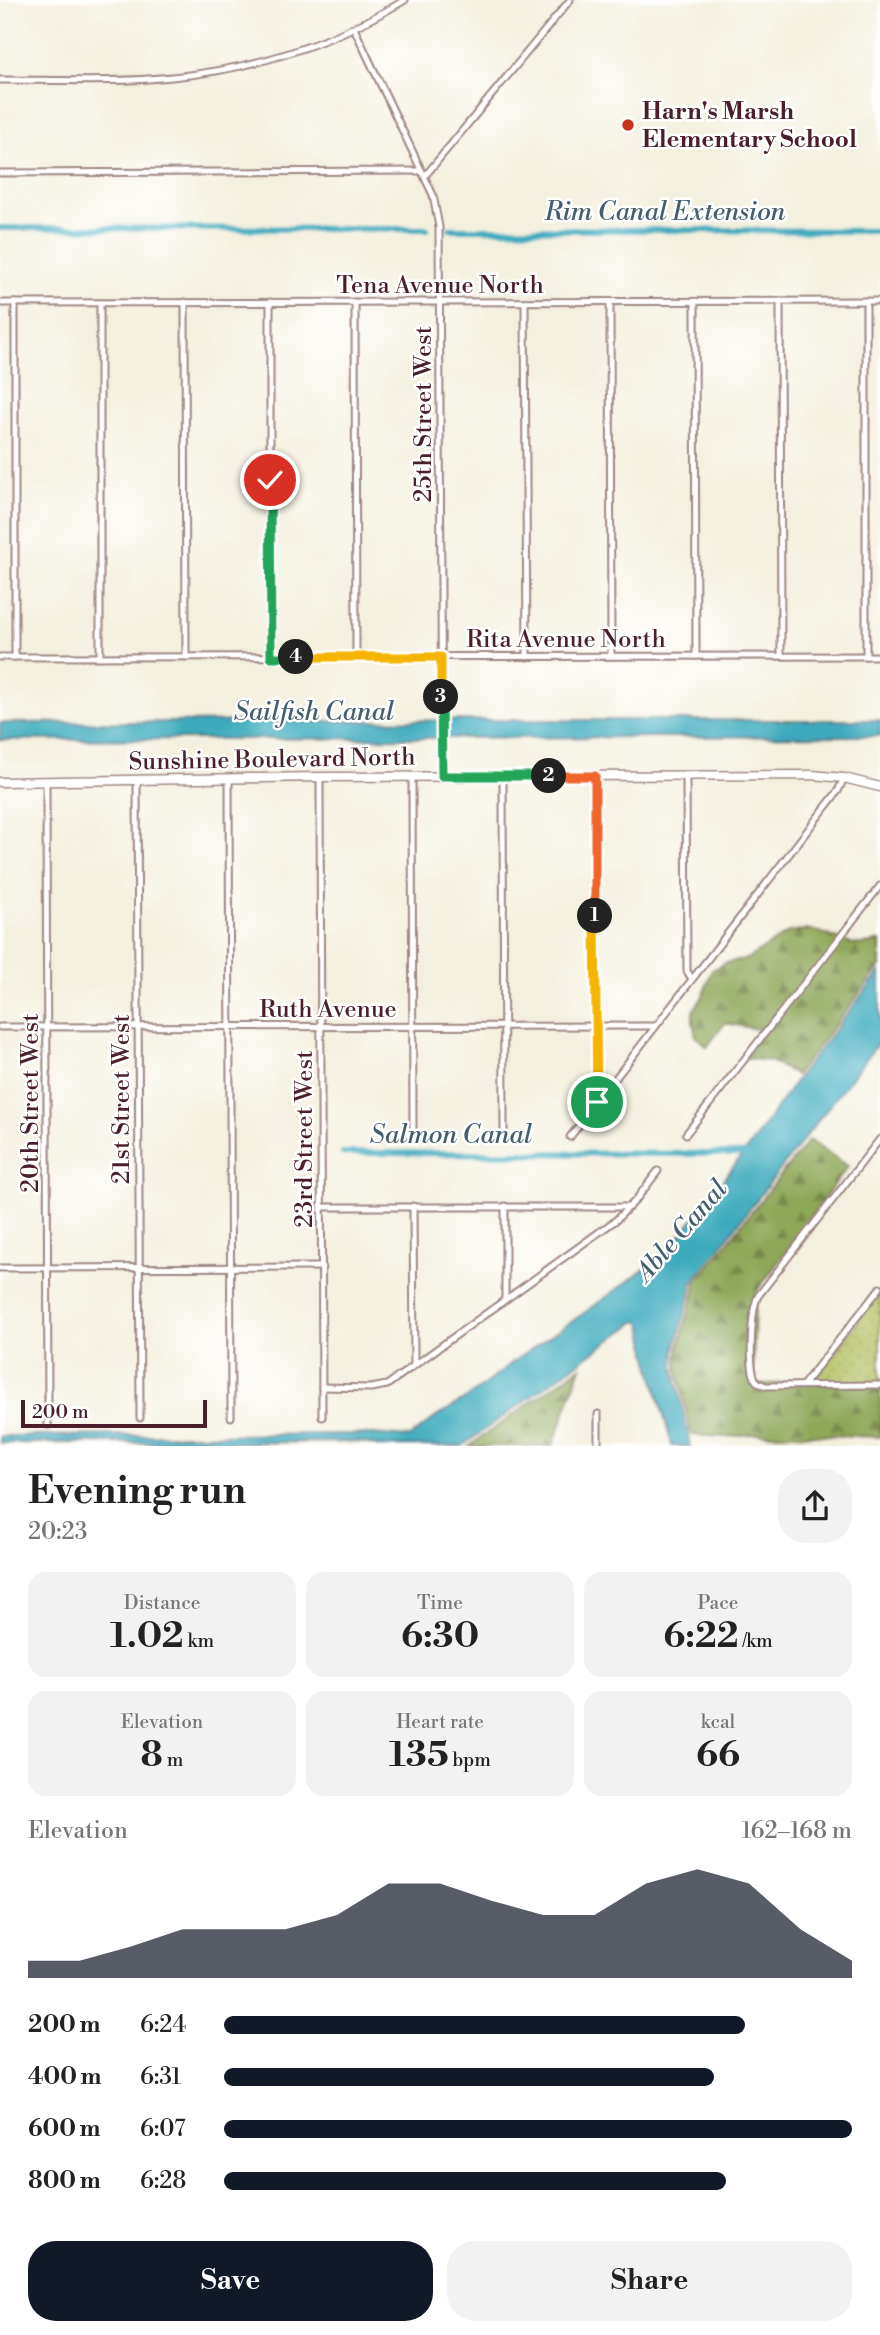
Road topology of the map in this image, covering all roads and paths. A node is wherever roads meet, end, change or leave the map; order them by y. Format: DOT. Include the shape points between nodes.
graph roads {
  1 [pos="405,0"];
  2 [pos="570,0"];
  3 [pos="354,28"];
  4 [pos="0,80"];
  5 [pos="0,173"];
  6 [pos="423,174"];
  7 [pos="780,301"];
  8 [pos="866,301"];
  9 [pos="880,301"];
  10 [pos="185,302"];
  11 [pos="270,302"];
  12 [pos="355,302"];
  13 [pos="440,302"];
  14 [pos="525,302"];
  15 [pos="610,302"];
  16 [pos="695,302"];
  17 [pos="0,303"];
  18 [pos="15,303"];
  19 [pos="100,303"];
  20 [pos="611,656"];
  21 [pos="696,656"];
  22 [pos="781,656"];
  23 [pos="866,656"];
  24 [pos="880,656"];
  25 [pos="0,657"];
  26 [pos="15,657"];
  27 [pos="100,657"];
  28 [pos="186,657"];
  29 [pos="271,657"];
  30 [pos="356,657"];
  31 [pos="441,657"];
  32 [pos="527,657"];
  33 [pos="442,776"];
  34 [pos="503,776"];
  35 [pos="595,776"];
  36 [pos="686,776"];
  37 [pos="320,777"];
  38 [pos="412,777"];
  39 [pos="844,778"];
  40 [pos="229,779"];
  41 [pos="137,780"];
  42 [pos="46,781"];
  43 [pos="0,782"];
  44 [pos="880,787"];
  45 [pos="880,886"];
  46 [pos="692,979"];
  47 [pos="596,1025"];
  48 [pos="321,1026"];
  49 [pos="413,1026"];
  50 [pos="504,1026"];
  51 [pos="656,1026"];
  52 [pos="0,1027"];
  53 [pos="47,1027"];
  54 [pos="138,1027"];
  55 [pos="230,1027"];
  56 [pos="597,1102"];
  57 [pos="413,1130"];
  58 [pos="504,1134"];
  59 [pos="686,1134"];
  60 [pos="570,1137"];
  61 [pos="880,1139"];
  62 [pos="658,1171"];
  63 [pos="413,1206"];
  64 [pos="505,1206"];
  65 [pos="322,1207"];
  66 [pos="629,1207"];
  67 [pos="231,1267"];
  68 [pos="322,1267"];
  69 [pos="0,1268"];
  70 [pos="48,1268"];
  71 [pos="139,1268"];
  72 [pos="880,1288"];
  73 [pos="505,1299"];
  74 [pos="414,1365"];
  75 [pos="803,1385"];
  76 [pos="880,1385"];
  77 [pos="323,1387"];
  78 [pos="598,1414"];
  79 [pos="231,1417"];
  80 [pos="139,1418"];
  81 [pos="323,1418"];
  82 [pos="48,1425"];
  83 [pos="598,1446"];
  1 -- 3 [label="street"];
  2 -- 6 [label="street"];
  3 -- 4 [label="street" via="274,58 197,75"];
  3 -- 6 [label="street, 25th Street West"];
  5 -- 6 [label="street"];
  6 -- 13 [label="street, 25th Street West" via="439,227"];
  7 -- 8 [label="street, Tena Avenue North"];
  7 -- 16 [label="street, Tena Avenue North"];
  7 -- 22 [label="street"];
  8 -- 9 [label="street, Tena Avenue North"];
  8 -- 23 [label="street"];
  10 -- 11 [label="street, Tena Avenue North"];
  10 -- 19 [label="street, Tena Avenue North"];
  10 -- 28 [label="street"];
  11 -- 12 [label="street, Tena Avenue North"];
  11 -- 29 [label="street"];
  12 -- 13 [label="street, Tena Avenue North"];
  12 -- 30 [label="street"];
  13 -- 14 [label="street, Tena Avenue North"];
  13 -- 31 [label="street, 25th Street West"];
  14 -- 15 [label="street, Tena Avenue North"];
  14 -- 32 [label="street"];
  15 -- 16 [label="street, Tena Avenue North"];
  15 -- 20 [label="street"];
  16 -- 21 [label="street"];
  17 -- 18 [label="street, Tena Avenue North"];
  18 -- 19 [label="street, Tena Avenue North"];
  18 -- 26 [label="street"];
  19 -- 27 [label="street"];
  20 -- 21 [label="street, Rita Avenue North"];
  20 -- 32 [label="street, Rita Avenue North"];
  21 -- 22 [label="street, Rita Avenue North"];
  22 -- 23 [label="street, Rita Avenue North"];
  23 -- 24 [label="street, Rita Avenue North"];
  25 -- 26 [label="street, Rita Avenue North"];
  26 -- 27 [label="street, Rita Avenue North"];
  27 -- 28 [label="street, Rita Avenue North"];
  28 -- 29 [label="street, Rita Avenue North"];
  29 -- 30 [label="street, Rita Avenue North"];
  30 -- 31 [label="street, Rita Avenue North"];
  31 -- 32 [label="street, Rita Avenue North"];
  31 -- 33 [label="street, 25th Street West"];
  33 -- 34 [label="street, Sunshine Boulevard North"];
  33 -- 38 [label="street, Sunshine Boulevard North"];
  34 -- 35 [label="street, Sunshine Boulevard North"];
  34 -- 50 [label="street"];
  35 -- 36 [label="street, Sunshine Boulevard North"];
  35 -- 47 [label="street"];
  36 -- 39 [label="street, Sunshine Boulevard North"];
  36 -- 46 [label="street" via="687,971"];
  37 -- 38 [label="street, Sunshine Boulevard North"];
  37 -- 40 [label="street, Sunshine Boulevard North"];
  37 -- 48 [label="street, 23rd Street West"];
  38 -- 49 [label="street"];
  39 -- 44 [label="street, Sunshine Boulevard North"];
  39 -- 46 [label="street"];
  40 -- 41 [label="street, Sunshine Boulevard North"];
  40 -- 55 [label="street"];
  41 -- 42 [label="street, Sunshine Boulevard North"];
  41 -- 54 [label="street, 21st Street West"];
  42 -- 43 [label="street, Sunshine Boulevard North"];
  42 -- 53 [label="street, 20th Street West"];
  45 -- 59 [label="street"];
  46 -- 51 [label="street"];
  47 -- 50 [label="street, Ruth Avenue"];
  47 -- 51 [label="street, Ruth Avenue"];
  47 -- 56 [label="street"];
  48 -- 49 [label="street, Ruth Avenue"];
  48 -- 55 [label="street, Ruth Avenue"];
  48 -- 65 [label="street, 23rd Street West"];
  49 -- 50 [label="street, Ruth Avenue"];
  49 -- 57 [label="street"];
  50 -- 58 [label="street"];
  51 -- 56 [label="street"];
  52 -- 53 [label="street, Ruth Avenue"];
  53 -- 54 [label="street, Ruth Avenue"];
  53 -- 70 [label="street, 20th Street West"];
  54 -- 55 [label="street, Ruth Avenue"];
  54 -- 71 [label="street, 21st Street West"];
  55 -- 67 [label="street"];
  56 -- 60 [label="street"];
  61 -- 75 [label="street" via="758,1296 753,1311 754,1377 766,1386"];
  62 -- 66 [label="street"];
  63 -- 64 [label="street"];
  63 -- 65 [label="street"];
  63 -- 74 [label="street"];
  64 -- 66 [label="street"];
  64 -- 73 [label="street"];
  65 -- 68 [label="street, 23rd Street West"];
  66 -- 73 [label="street"];
  67 -- 68 [label="street"];
  67 -- 71 [label="street"];
  67 -- 79 [label="street"];
  68 -- 77 [label="street, 23rd Street West"];
  69 -- 70 [label="street"];
  70 -- 71 [label="street"];
  70 -- 82 [label="street, 20th Street West"];
  71 -- 80 [label="street, 21st Street West"];
  72 -- 75 [label="street"];
  73 -- 74 [label="street"];
  74 -- 77 [label="street" via="379,1387"];
  75 -- 76 [label="street"];
  77 -- 81 [label="street, 23rd Street West"];
  78 -- 83 [label="street"];
}
